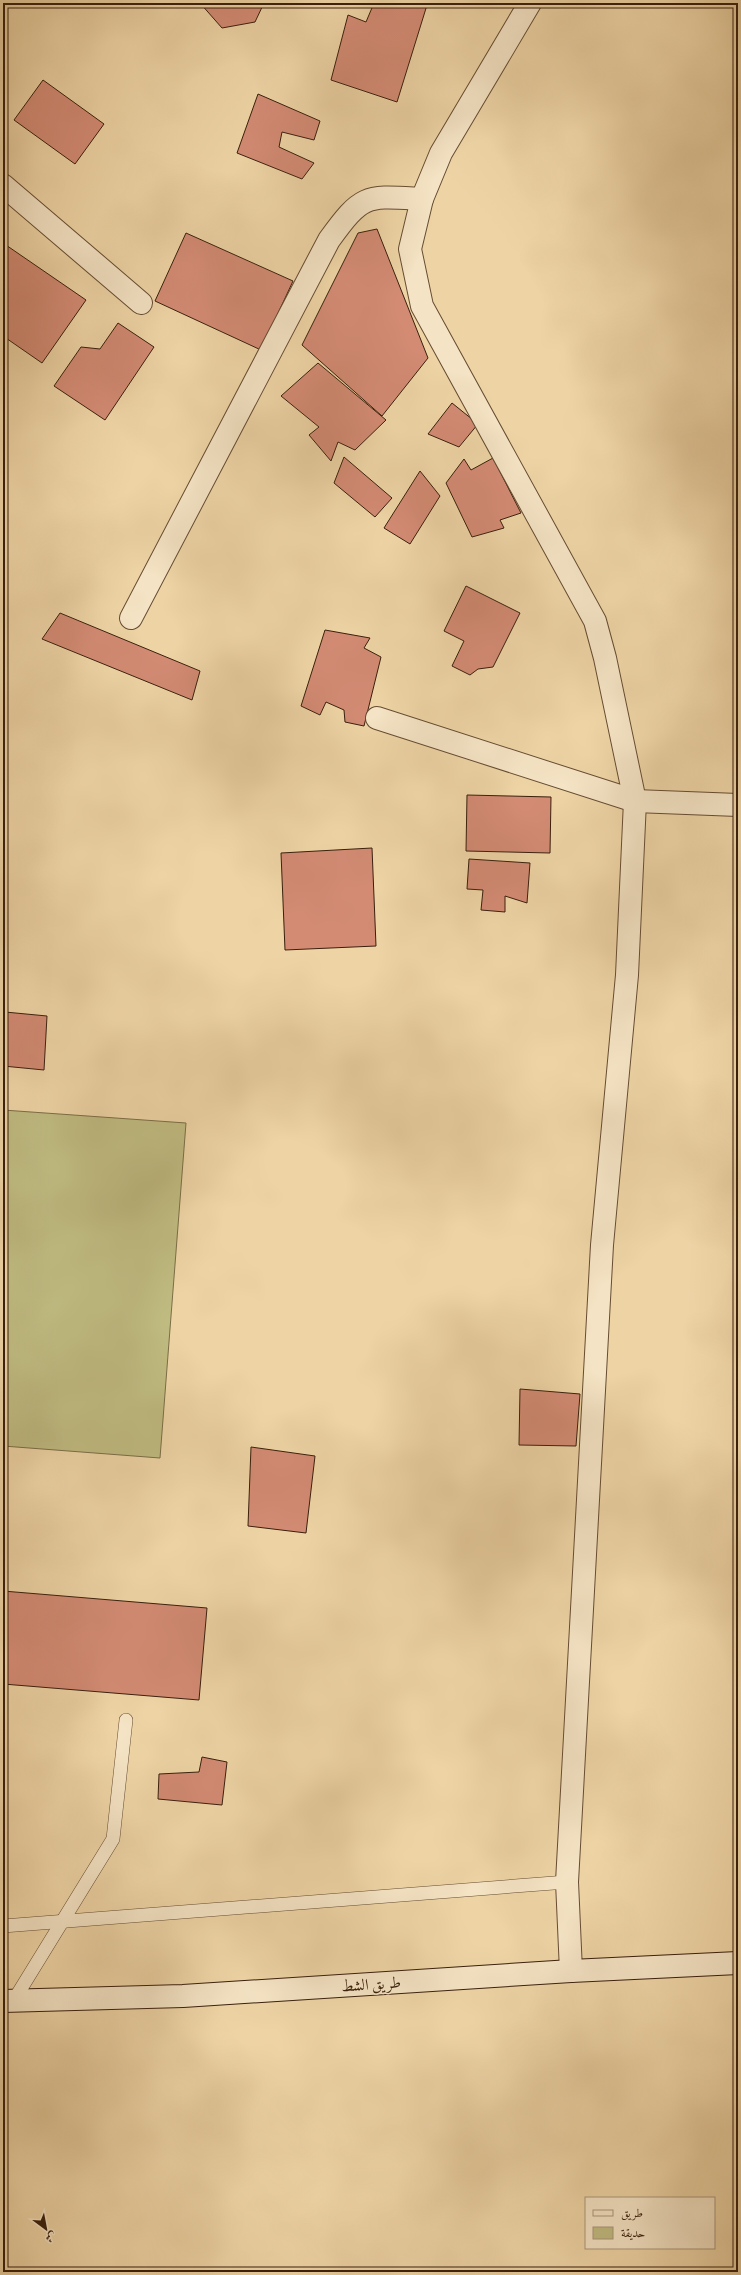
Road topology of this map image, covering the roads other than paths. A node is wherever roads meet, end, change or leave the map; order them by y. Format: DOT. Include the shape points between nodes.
graph roads {
  1 [pos="530,3"];
  2 [pos="3,185"];
  3 [pos="422,199"];
  4 [pos="141,302"];
  5 [pos="131,618"];
  6 [pos="377,718"];
  7 [pos="635,801"];
  8 [pos="738,805"];
  9 [pos="126,1720"];
  10 [pos="567,1882"];
  11 [pos="61,1922"];
  12 [pos="3,1926"];
  13 [pos="738,1963"];
  14 [pos="571,1971"];
  15 [pos="8,2000"];
  1 -- 3 [label="street" via="441,153"];
  2 -- 4 [label="street"];
  3 -- 5 [label="street" via="375,197 363,202 348,214 329,240"];
  3 -- 7 [label="street" via="410,249 422,306 595,621"];
  6 -- 7 [label="street"];
  7 -- 8 [label="street"];
  7 -- 10 [label="street" via="627,975 602,1245"];
  9 -- 11 [label="lane" via="113,1839"];
  10 -- 11 [label="lane"];
  10 -- 14 [label="street"];
  11 -- 12 [label="lane"];
  11 -- 15 [label="lane"];
  13 -- 14 [label="street, طريق الشط"];
  14 -- 15 [label="street, طريق الشط" via="183,1996"];
}
